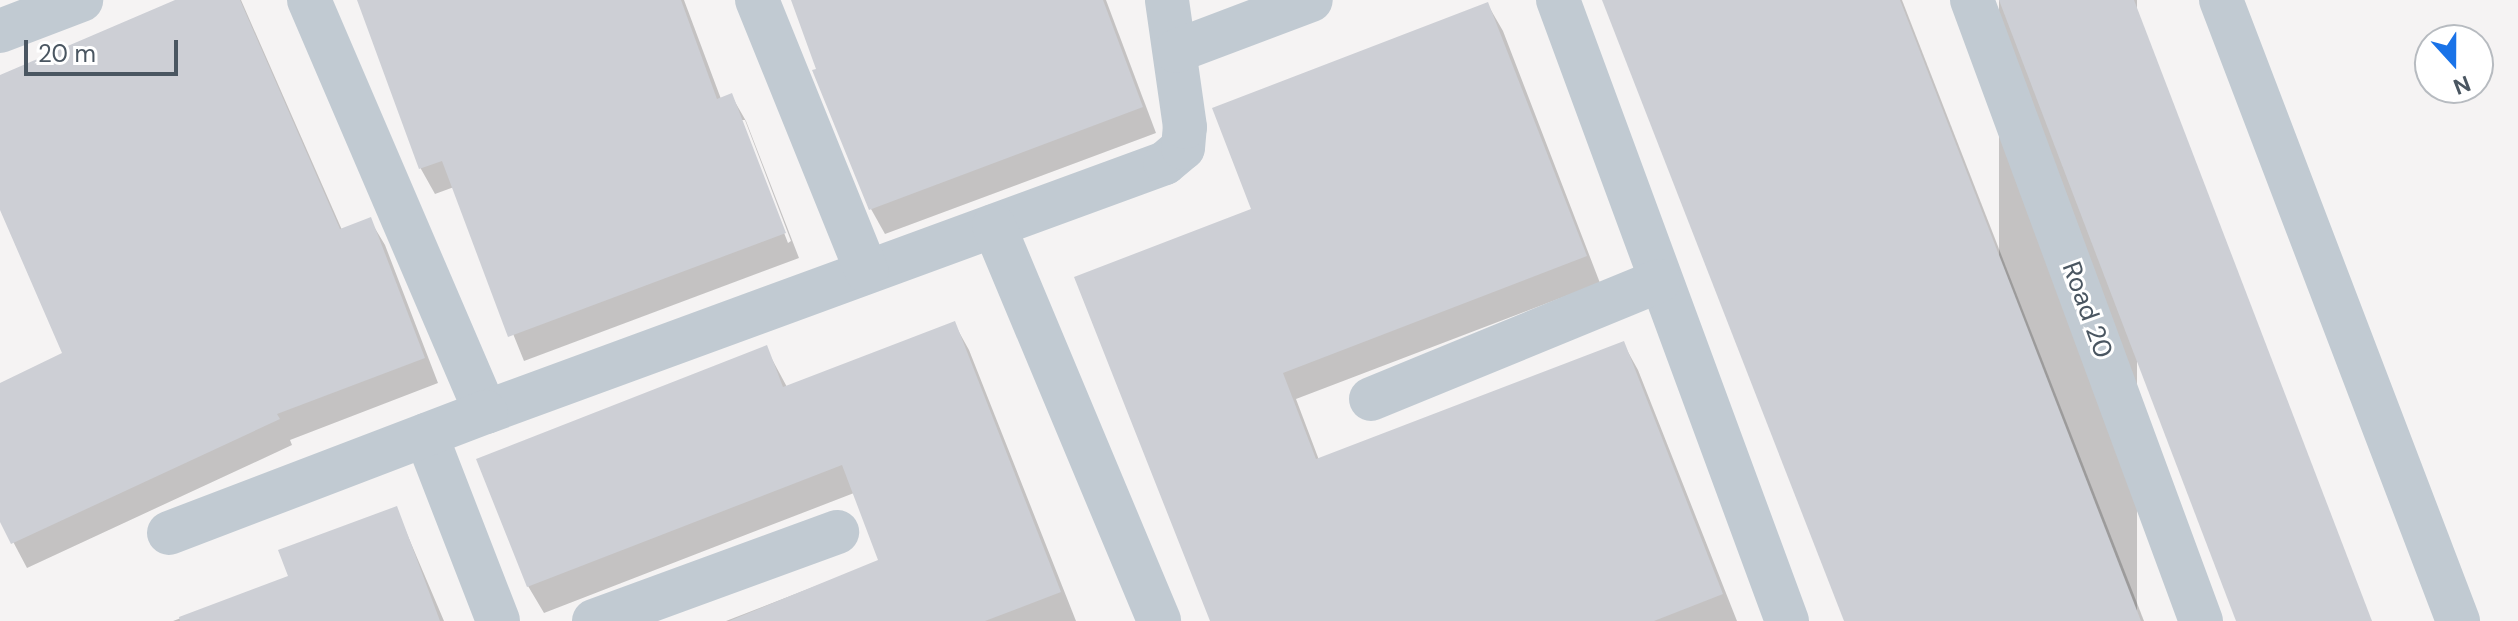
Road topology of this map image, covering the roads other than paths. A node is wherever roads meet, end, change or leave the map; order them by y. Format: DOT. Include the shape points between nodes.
graph roads {
  1 [pos="81,0"];
  2 [pos="309,0"];
  3 [pos="757,0"];
  4 [pos="1167,0"];
  5 [pos="1311,0"];
  6 [pos="1558,0"];
  7 [pos="1972,0"];
  8 [pos="2221,0"];
  9 [pos="0,31"];
  10 [pos="1176,51"];
  11 [pos="994,226"];
  12 [pos="867,272"];
  13 [pos="1659,281"];
  14 [pos="1371,399"];
  15 [pos="486,412"];
  16 [pos="426,435"];
  17 [pos="837,532"];
  18 [pos="169,533"];
  19 [pos="498,621"];
  20 [pos="594,621"];
  21 [pos="1159,621"];
  22 [pos="1787,621"];
  23 [pos="2201,621"];
  24 [pos="2458,621"];
  1 -- 9 [label="street"];
  2 -- 15 [label="street"];
  3 -- 12 [label="street"];
  4 -- 10 [label="street"];
  5 -- 10 [label="street"];
  6 -- 13 [label="street"];
  7 -- 23 [label="street, Road 20"];
  8 -- 24 [label="street"];
  10 -- 11 [label="street" via="1183,148 1165,163"];
  11 -- 12 [label="street"];
  11 -- 21 [label="street"];
  12 -- 15 [label="street"];
  13 -- 14 [label="street"];
  13 -- 22 [label="street"];
  15 -- 16 [label="street"];
  16 -- 18 [label="street"];
  16 -- 19 [label="street"];
  17 -- 20 [label="street"];
}
